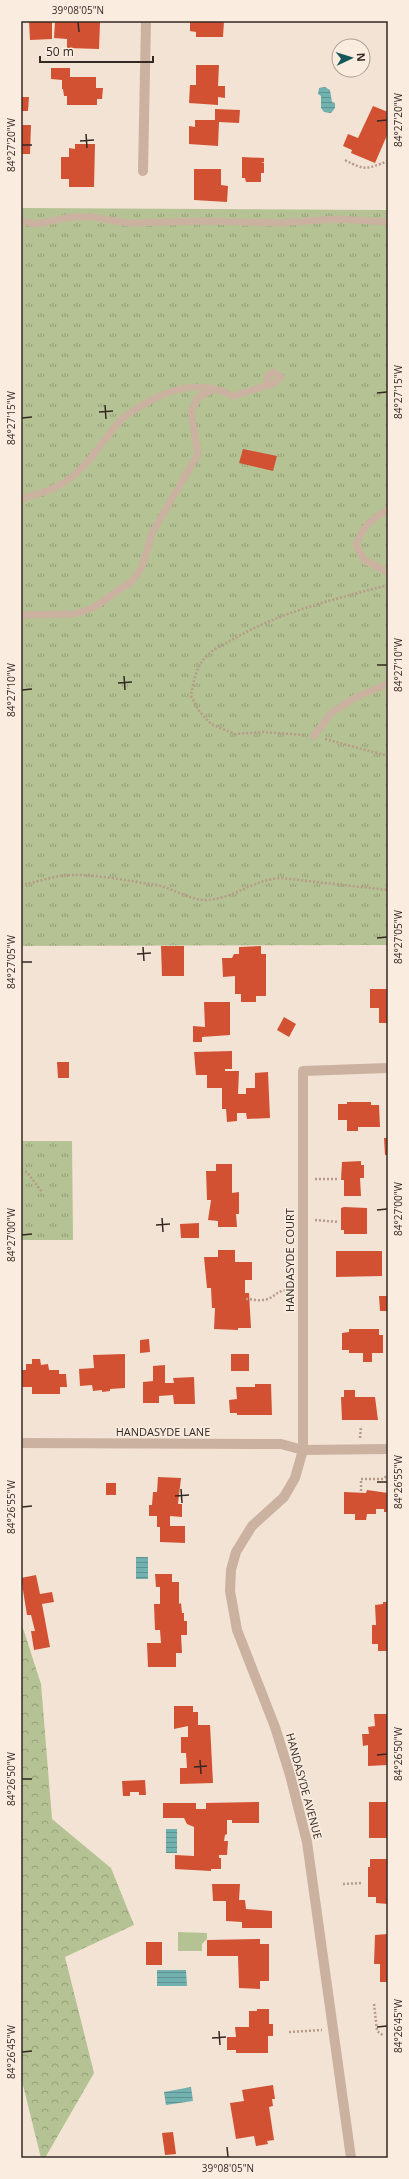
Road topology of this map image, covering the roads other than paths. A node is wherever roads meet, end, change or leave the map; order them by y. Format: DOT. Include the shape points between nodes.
graph roads {
  1 [pos="146,21"];
  2 [pos="143,171"];
  3 [pos="21,221"];
  4 [pos="388,222"];
  5 [pos="267,385"];
  6 [pos="215,389"];
  7 [pos="21,499"];
  8 [pos="388,510"];
  9 [pos="388,572"];
  10 [pos="21,615"];
  11 [pos="388,684"];
  12 [pos="314,736"];
  13 [pos="388,1068"];
  14 [pos="21,1443"];
  15 [pos="388,1449"];
  16 [pos="303,1450"];
  17 [pos="351,2158"];
  1 -- 2 [label="street"];
  3 -- 4 [label="lane" via="36,224 71,217 90,217 128,223 276,223 337,219"];
  5 -- 6 [label="lane" via="233,396"];
  6 -- 7 [label="lane" via="178,388 157,396 122,418 86,463 67,481 51,490"];
  6 -- 10 [label="lane" via="198,397 191,412 198,454 152,533 142,566 132,581 93,608 74,614"];
  8 -- 9 [label="lane" via="361,530 356,545 364,560"];
  11 -- 12 [label="lane" via="356,697 331,713"];
  13 -- 16 [label="street, HANDASYDE COURT" via="303,1071"];
  14 -- 16 [label="street, HANDASYDE LANE" via="281,1444"];
  15 -- 16 [label="street, HANDASYDE LANE"];
  16 -- 17 [label="street, HANDASYDE AVENUE" via="295,1478 284,1497 252,1526 236,1552 231,1570 230,1591 237,1630 275,1727 307,1842"];
}
